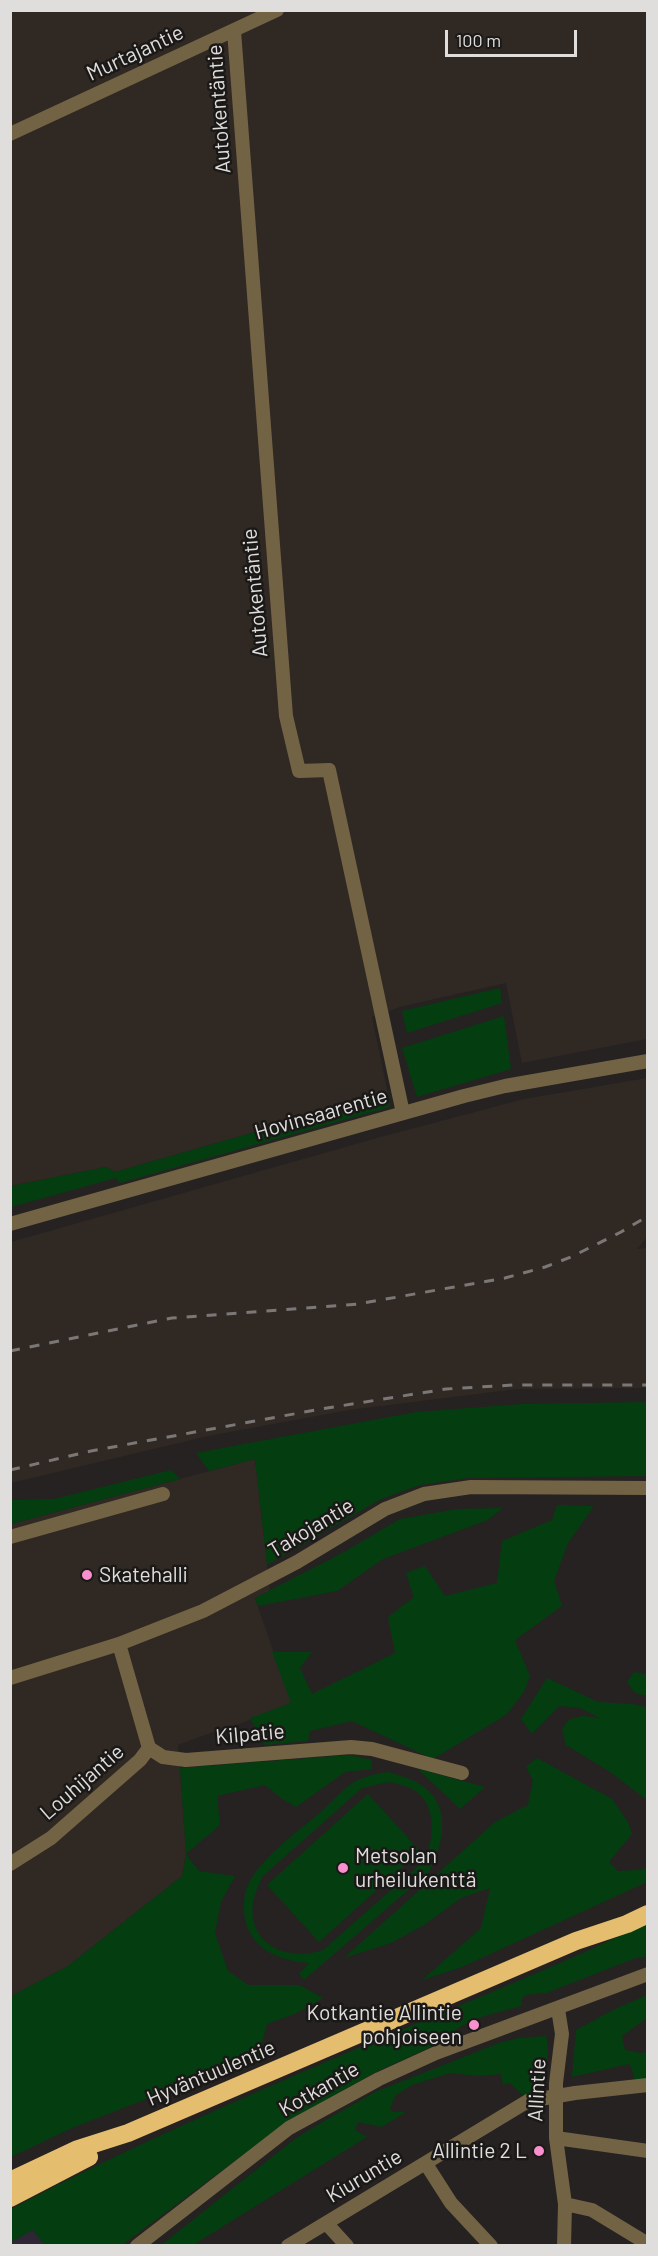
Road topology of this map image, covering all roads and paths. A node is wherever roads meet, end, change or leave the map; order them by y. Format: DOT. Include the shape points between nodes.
graph roads {
  1 [pos="277,10"];
  2 [pos="252,16"];
  3 [pos="234,31"];
  4 [pos="10,134"];
  5 [pos="648,1061"];
  6 [pos="403,1113"];
  7 [pos="10,1224"];
  8 [pos="648,1488"];
  9 [pos="163,1494"];
  10 [pos="10,1537"];
  11 [pos="119,1644"];
  12 [pos="10,1678"];
  13 [pos="149,1749"];
  14 [pos="462,1773"];
  15 [pos="10,1864"];
  16 [pos="648,1901"];
  17 [pos="648,1914"];
  18 [pos="576,1941"];
  19 [pos="648,1974"];
  20 [pos="558,2009"];
  21 [pos="648,2085"];
  22 [pos="556,2096"];
  23 [pos="128,2133"];
  24 [pos="556,2138"];
  25 [pos="648,2151"];
  26 [pos="426,2163"];
  27 [pos="10,2181"];
  28 [pos="10,2198"];
  29 [pos="565,2204"];
  30 [pos="326,2223"];
  31 [pos="648,2244"];
  32 [pos="137,2246"];
  33 [pos="288,2246"];
  34 [pos="347,2246"];
  35 [pos="491,2246"];
  36 [pos="564,2246"];
  1 -- 2 [label="street, Murtajantie"];
  2 -- 3 [label="street, Murtajantie"];
  3 -- 4 [label="street, Murtajantie"];
  3 -- 6 [label="street, Autokentäntie" via="286,716 299,771 329,770"];
  5 -- 6 [label="street, Hovinsaarentie" via="505,1086"];
  6 -- 7 [label="street, Hovinsaarentie"];
  8 -- 11 [label="street, Takojantie" via="471,1486 424,1494 385,1509 214,1606"];
  9 -- 10 [label="street"];
  11 -- 12 [label="street, Takojantie"];
  11 -- 13 [label="street"];
  13 -- 14 [label="street, Kilpatie" via="163,1757 186,1760 351,1747"];
  13 -- 15 [label="street, Louhijantie" via="141,1761 51,1838"];
  16 -- 18 [label="highway, Hyväntuulentie"];
  17 -- 18 [label="highway, Hyväntuulentie"];
  18 -- 23 [label="highway, Hyväntuulentie"];
  19 -- 20 [label="street, Kotkantie"];
  20 -- 22 [label="street, Allintie" via="562,2034"];
  20 -- 32 [label="street, Kotkantie" via="379,2079 289,2128"];
  21 -- 22 [label="street, Kiuruntie"];
  22 -- 24 [label="street, Allintie"];
  22 -- 26 [label="street, Kiuruntie" via="528,2101"];
  23 -- 27 [label="highway, Hyväntuulentie" via="78,2150"];
  23 -- 28 [label="highway, Hyväntuulentie"];
  24 -- 25 [label="street"];
  24 -- 29 [label="street, Allintie"];
  26 -- 30 [label="street, Kiuruntie"];
  26 -- 35 [label="street" via="451,2203"];
  29 -- 31 [label="street" via="592,2210"];
  29 -- 36 [label="street, Allintie"];
  30 -- 33 [label="street, Kiuruntie"];
  30 -- 34 [label="street"];
}
